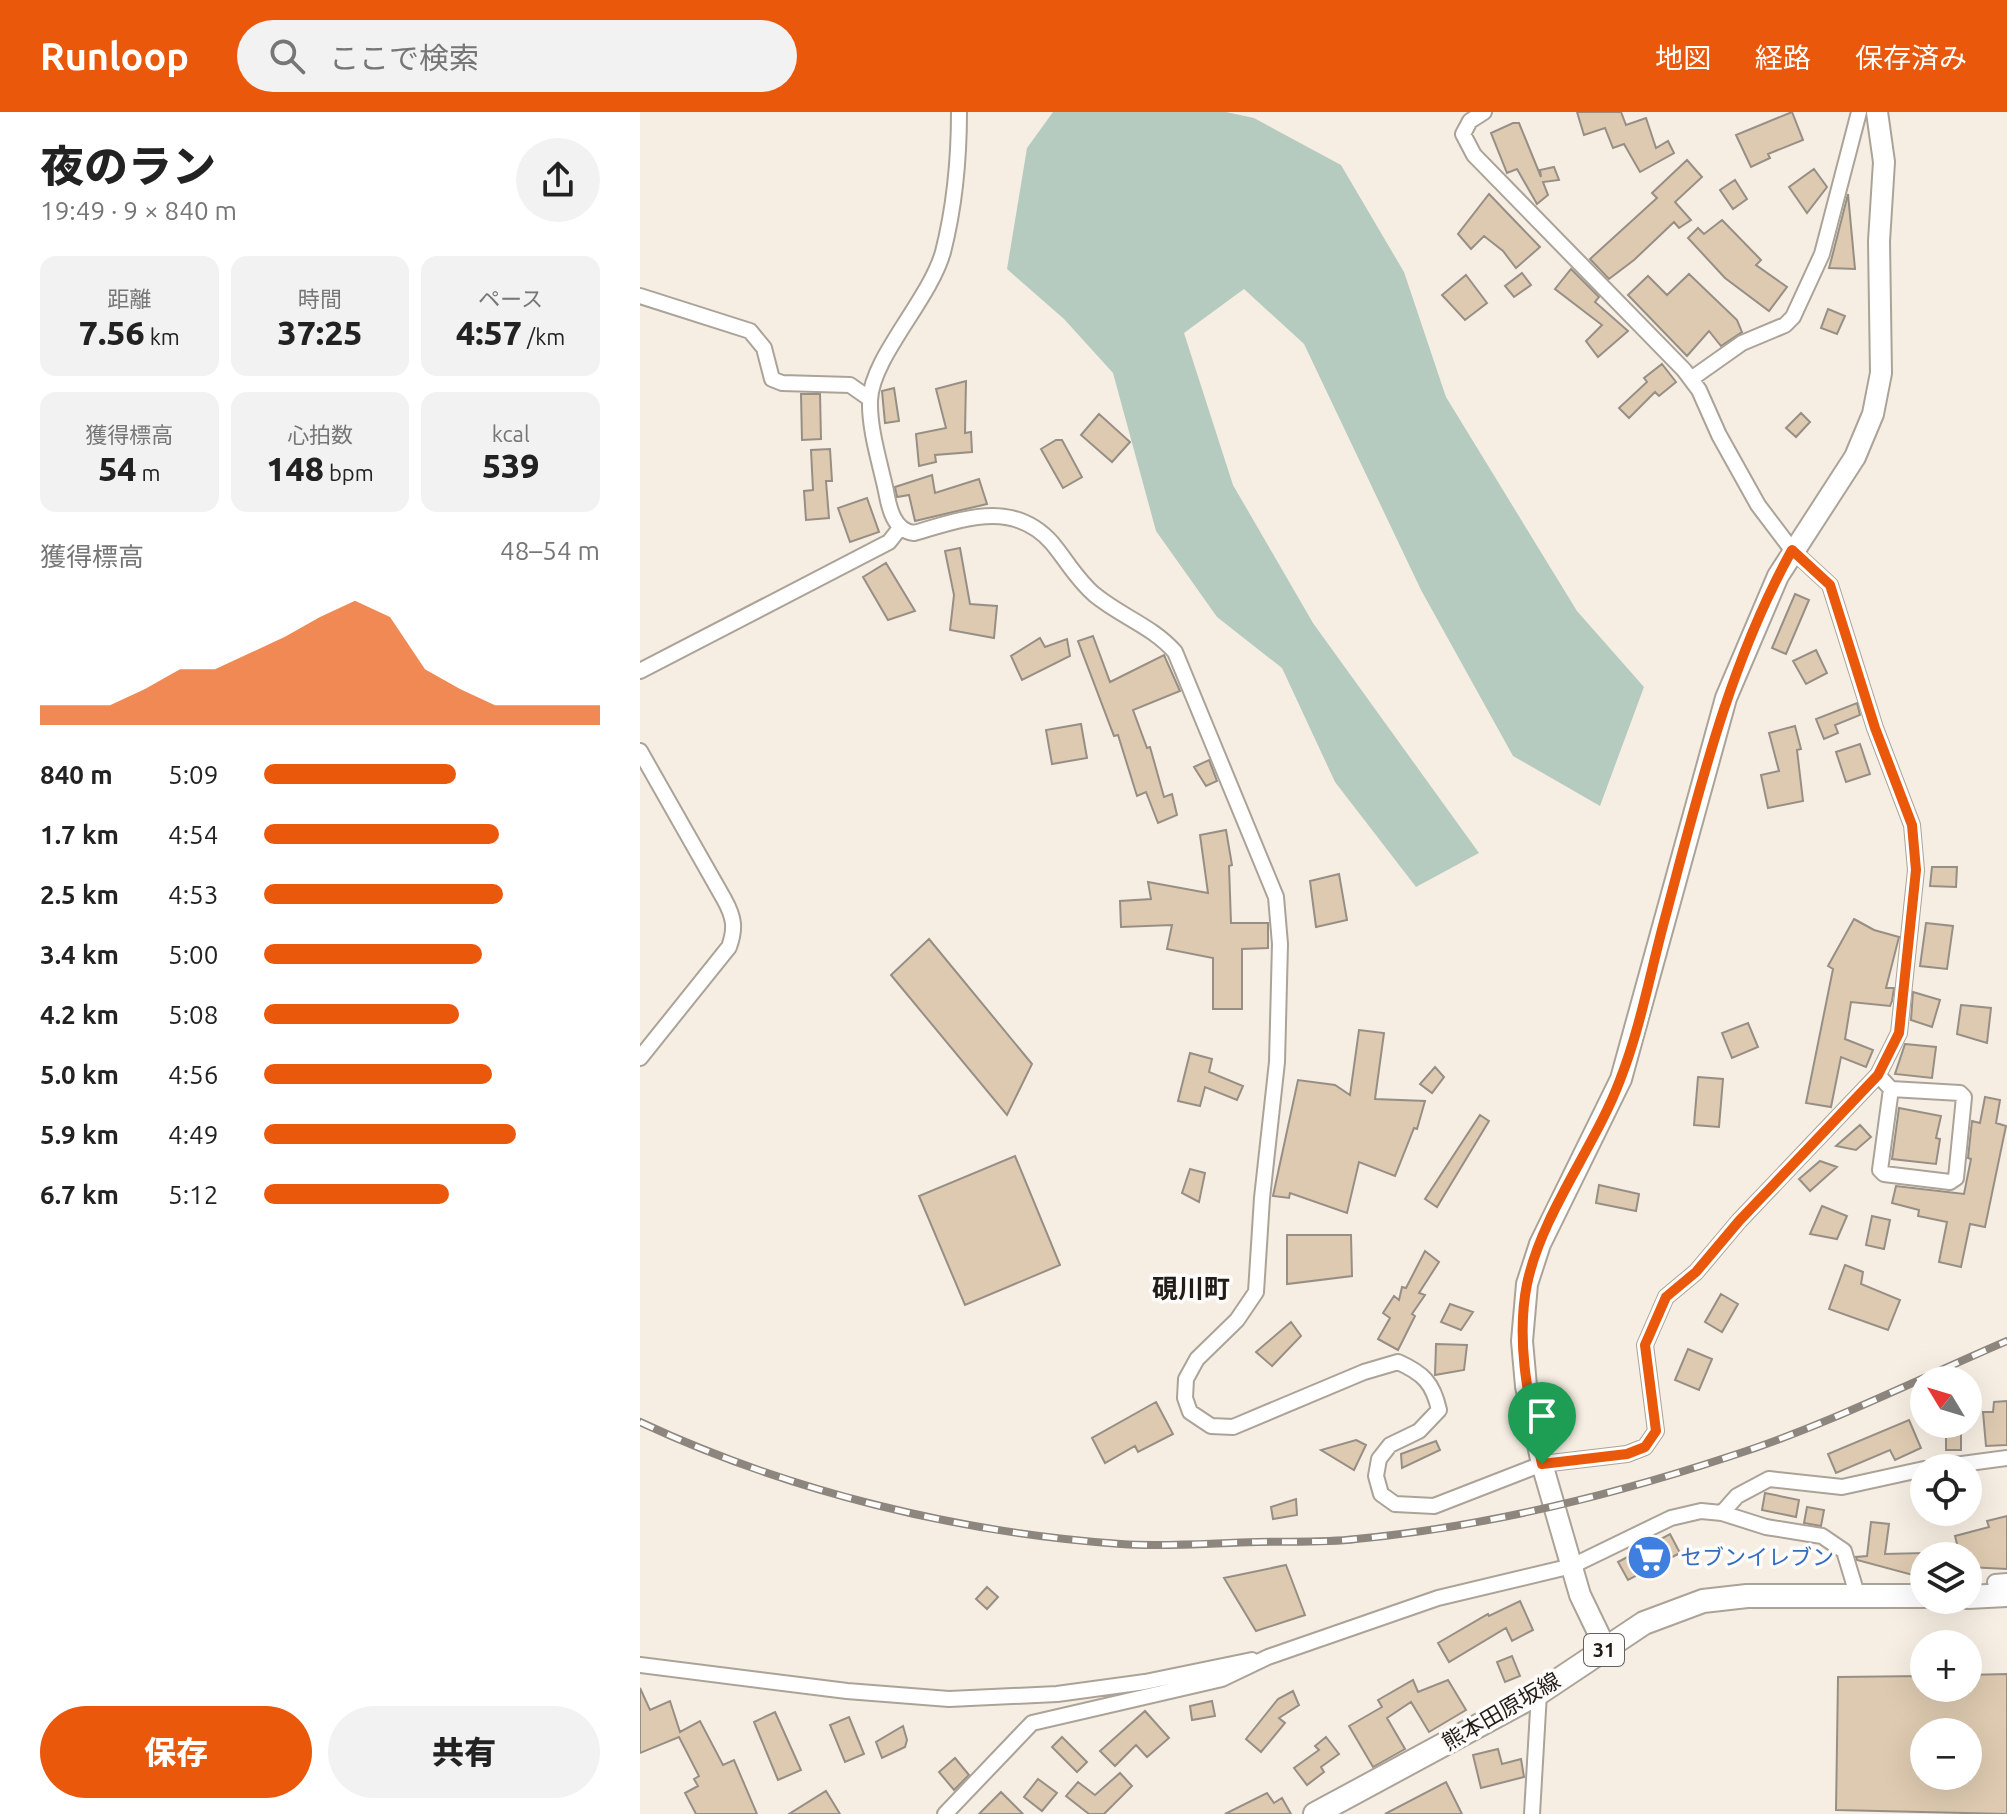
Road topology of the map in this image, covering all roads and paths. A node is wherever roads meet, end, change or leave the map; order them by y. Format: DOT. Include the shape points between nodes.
graph roads {
  1 [pos="959,112"];
  2 [pos="1484,112"];
  3 [pos="1859,112"];
  4 [pos="1877,112"];
  5 [pos="1465,116"];
  6 [pos="640,296"];
  7 [pos="1691,379"];
  8 [pos="870,399"];
  9 [pos="900,528"];
  10 [pos="1792,550"];
  11 [pos="640,671"];
  12 [pos="640,751"];
  13 [pos="640,1058"];
  14 [pos="1878,1075"];
  15 [pos="1891,1089"];
  16 [pos="2007,1458"];
  17 [pos="1982,1461"];
  18 [pos="1542,1464"];
  19 [pos="1910,1472"];
  20 [pos="1722,1513"];
  21 [pos="1572,1566"];
  22 [pos="2003,1586"];
  23 [pos="1982,1593"];
  24 [pos="1857,1594"];
  25 [pos="1910,1596"];
  26 [pos="1606,1649"];
  27 [pos="1268,1657"];
  28 [pos="640,1665"];
  29 [pos="1539,1693"];
  30 [pos="945,1814"];
  31 [pos="1315,1814"];
  32 [pos="1532,1814"];
  1 -- 8 [label="street" via="957,187 942,255 875,378"];
  2 -- 5 [label="street"];
  3 -- 7 [label="street" via="1822,254 1793,317 1742,343"];
  4 -- 10 [label="street" via="1884,162 1881,373 1876,401 1855,457"];
  5 -- 7 [label="street" via="1463,134 1474,155"];
  6 -- 8 [label="street" via="750,331 764,348 772,379 850,385"];
  7 -- 10 [label="street" via="1744,483"];
  8 -- 9 [label="street" via="887,499"];
  9 -- 11 [label="street" via="889,542"];
  9 -- 18 [label="street" via="914,533 983,515 1018,518 1051,542 1082,584 1120,614 1158,632 1175,652 1276,897 1277,1062 1256,1292 1237,1320 1197,1359 1186,1379 1190,1412 1211,1426 1233,1427 1398,1362 1427,1379 1439,1410 1379,1459 1381,1494 1395,1504 1434,1506"];
  10 -- 14 [label="street" via="1830,585 1912,825 1916,870 1899,1033"];
  10 -- 18 [label="street" via="1726,698 1621,1079 1540,1244 1527,1284 1524,1356"];
  12 -- 13 [label="street" via="733,916 735,931 729,947"];
  14 -- 15 [label="street"];
  14 -- 18 [label="street" via="1696,1272 1666,1297 1645,1345 1656,1431 1645,1447"];
  15 -- 15 [label="street" via="1880,1170 1950,1182 1956,1178 1964,1097"];
  16 -- 17 [label="street"];
  18 -- 21 [label="street"];
  19 -- 20 [label="street" via="1842,1487 1769,1479 1731,1501"];
  20 -- 21 [label="street" via="1701,1511 1671,1518"];
  20 -- 24 [label="street" via="1822,1536 1844,1551"];
  21 -- 26 [label="street"];
  21 -- 27 [label="street" via="1438,1598"];
  22 -- 23 [label="main road"];
  24 -- 25 [label="main road, 熊本田原坂線 / 31"];
  24 -- 26 [label="main road, 熊本田原坂線 / 31" via="1703,1601 1644,1623"];
  26 -- 29 [label="main road, 熊本田原坂線 / 31"];
  27 -- 28 [label="street" via="1087,1690 949,1699"];
  27 -- 30 [label="street" via="1222,1679 1032,1723"];
  29 -- 31 [label="main road, 熊本田原坂線 / 31"];
  29 -- 32 [label="street"];
}
